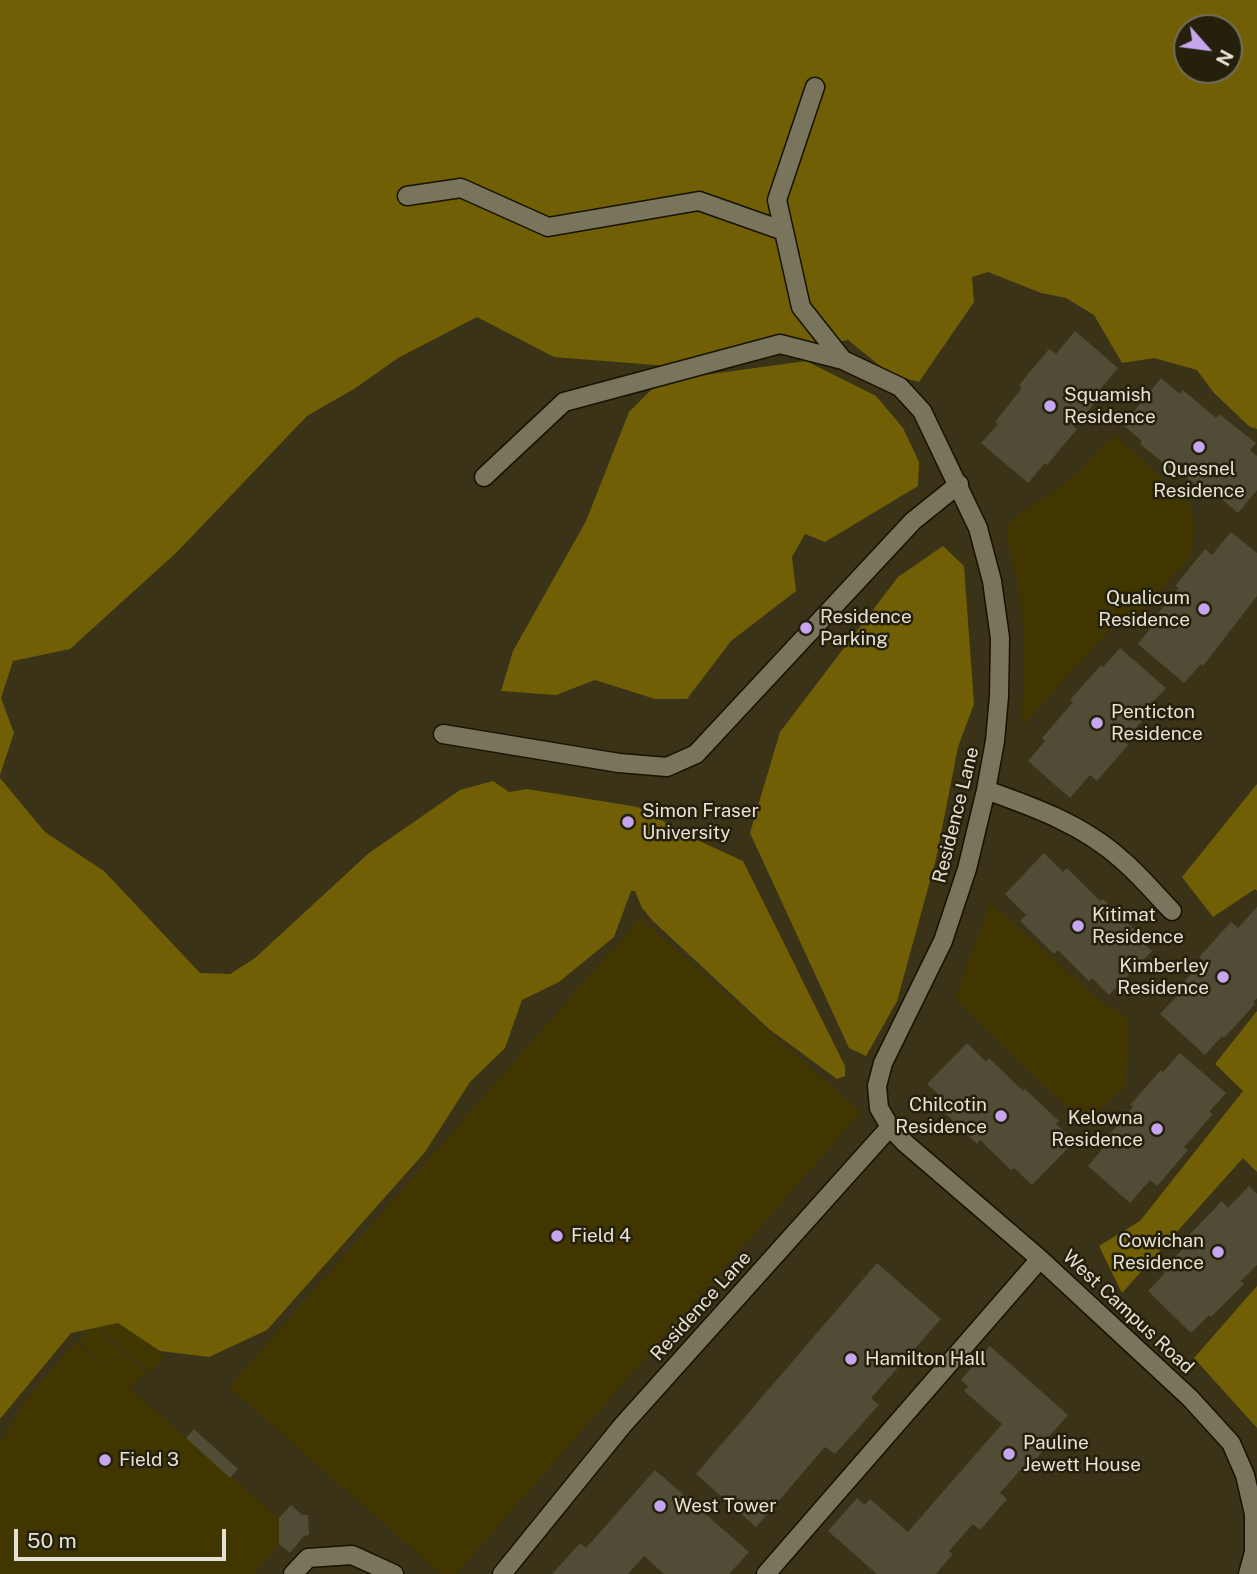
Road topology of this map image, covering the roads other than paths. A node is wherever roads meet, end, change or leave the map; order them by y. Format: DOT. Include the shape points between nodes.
graph roads {
  1 [pos="815,87"];
  2 [pos="407,196"];
  3 [pos="784,231"];
  4 [pos="843,360"];
  5 [pos="484,477"];
  6 [pos="959,484"];
  7 [pos="443,734"];
  8 [pos="986,790"];
  9 [pos="1171,911"];
  10 [pos="890,1127"];
  11 [pos="1041,1259"];
  12 [pos="293,1574"];
  13 [pos="394,1574"];
  14 [pos="502,1574"];
  15 [pos="766,1574"];
  16 [pos="1248,1574"];
  1 -- 3 [label="street" via="777,200"];
  2 -- 3 [label="street" via="461,188 548,226 699,201"];
  3 -- 4 [label="street" via="801,307"];
  4 -- 5 [label="street, Residence Lane" via="780,344 564,402"];
  4 -- 6 [label="street, Residence Lane" via="900,387 922,411"];
  6 -- 7 [label="street" via="914,521 696,754 667,767"];
  6 -- 8 [label="street, Residence Lane" via="978,528 1000,638 996,730"];
  8 -- 9 [label="street" via="1041,809 1098,840"];
  8 -- 10 [label="street, Residence Lane" via="943,941 883,1063 877,1086 879,1108"];
  10 -- 11 [label="street, West Campus Road"];
  10 -- 14 [label="street, Residence Lane" via="622,1426"];
  11 -- 15 [label="street"];
  11 -- 16 [label="street, West Campus Road" via="1190,1398 1231,1443 1254,1514 1254,1552"];
  12 -- 13 [label="street" via="308,1558 352,1555"];
}
